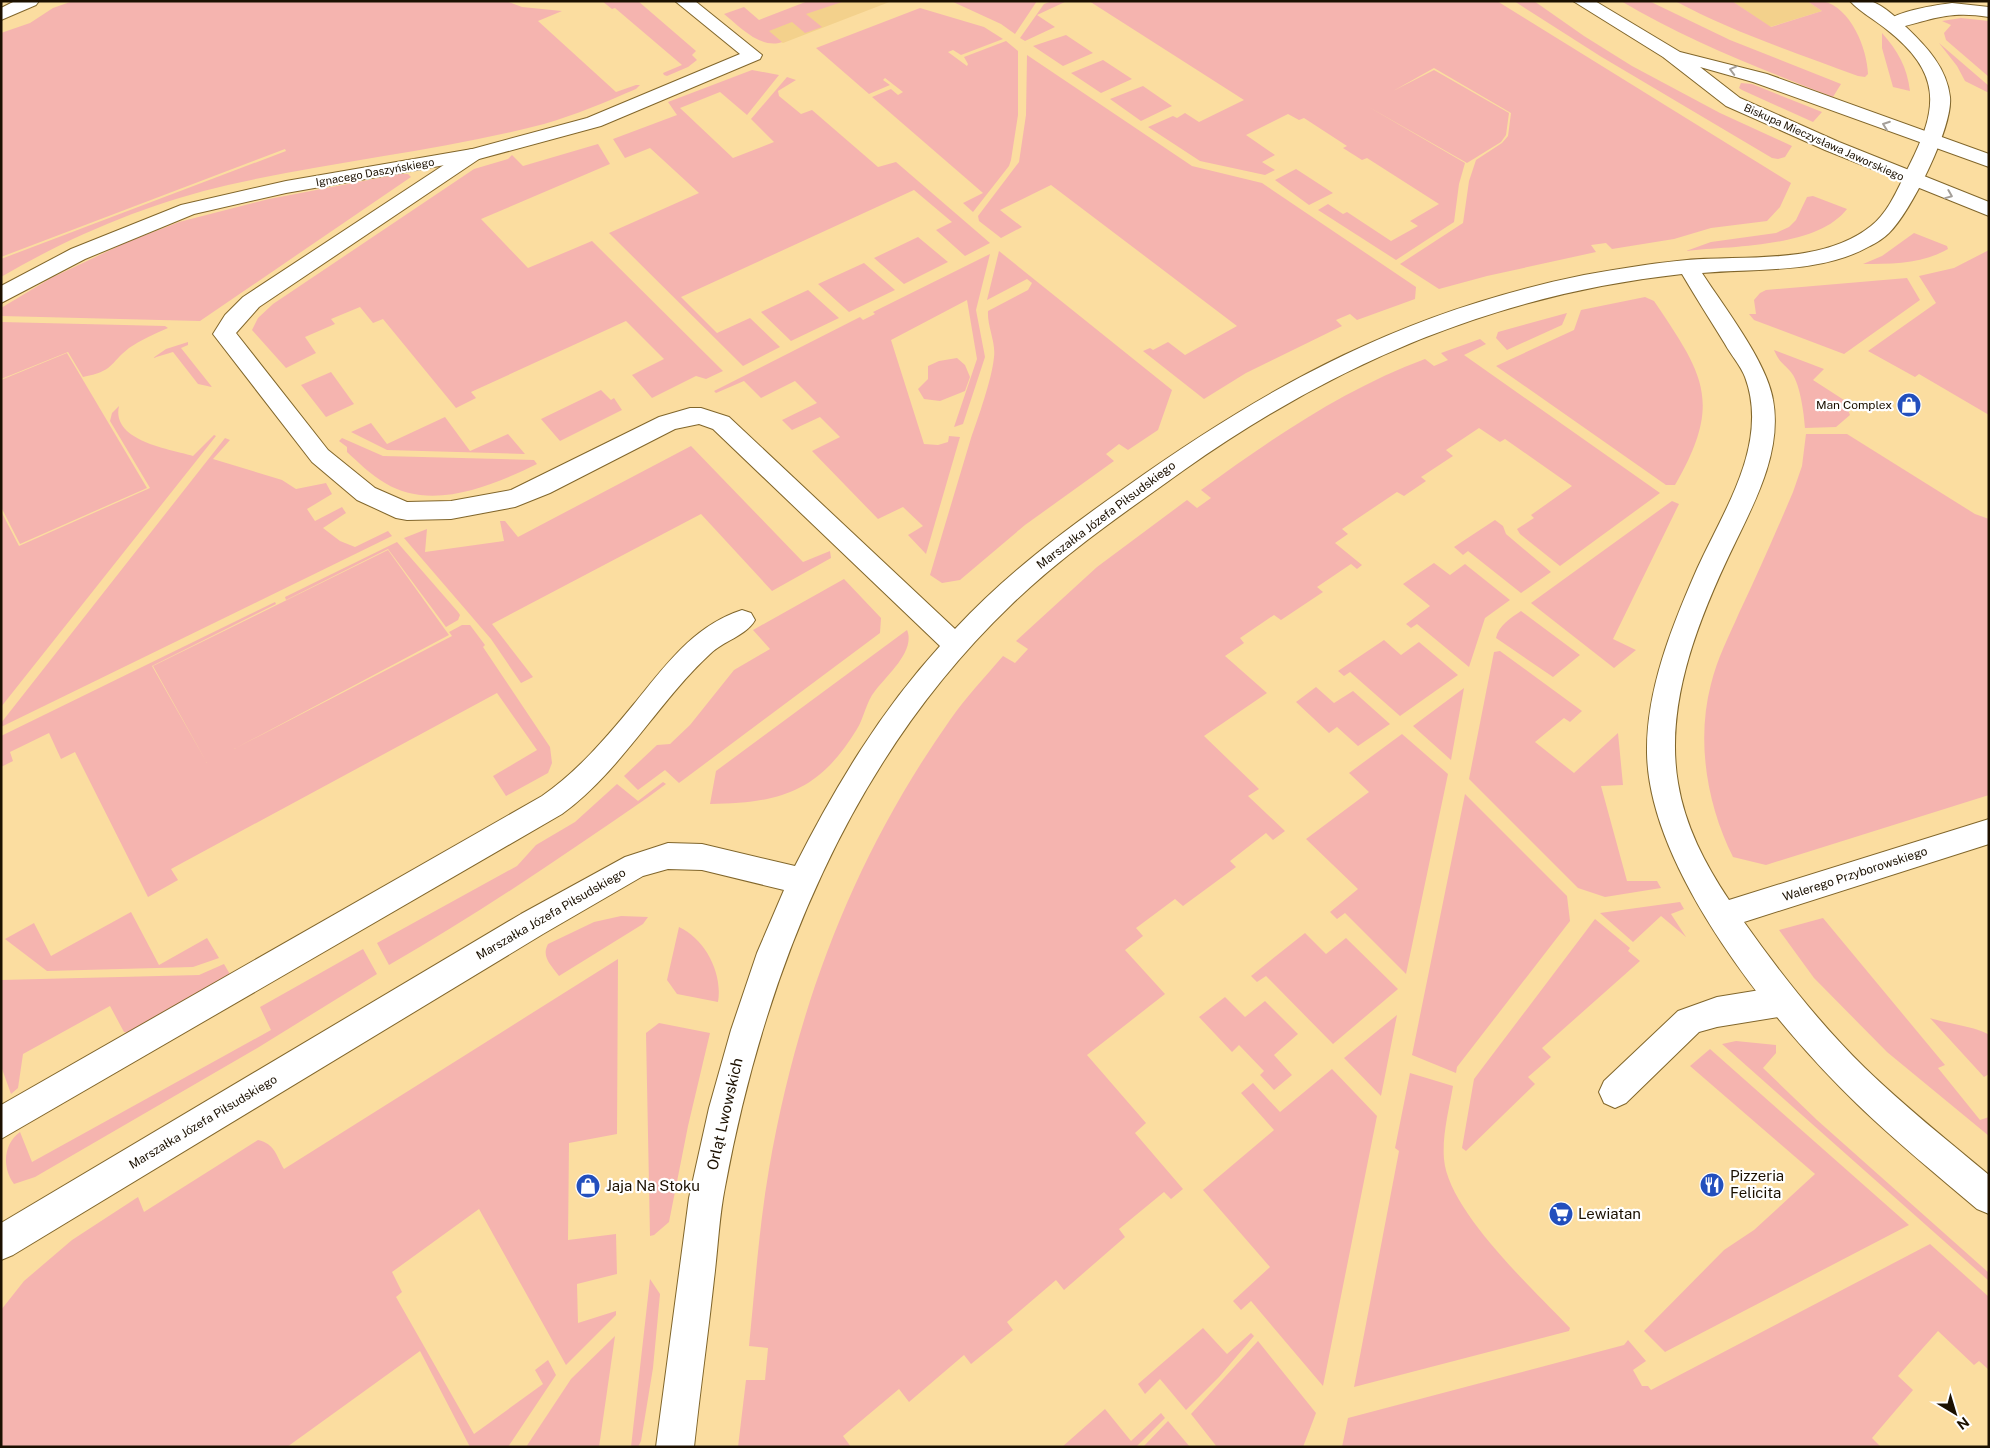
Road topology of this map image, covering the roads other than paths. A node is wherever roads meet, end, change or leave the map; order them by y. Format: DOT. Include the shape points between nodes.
graph roads {
  1 [pos="30,1"];
  2 [pos="684,1"];
  3 [pos="1582,1"];
  4 [pos="1860,1"];
  5 [pos="1989,12"];
  6 [pos="1,15"];
  7 [pos="1893,24"];
  8 [pos="1670,53"];
  9 [pos="1932,142"];
  10 [pos="472,155"];
  11 [pos="1989,161"];
  12 [pos="1910,179"];
  13 [pos="1989,210"];
  14 [pos="1688,266"];
  15 [pos="1,296"];
  16 [pos="742,620"];
  17 [pos="956,645"];
  18 [pos="1989,831"];
  19 [pos="803,881"];
  20 [pos="1721,916"];
  21 [pos="1784,1001"];
  22 [pos="1615,1092"];
  23 [pos="1,1123"];
  24 [pos="1989,1197"];
  25 [pos="1,1243"];
  26 [pos="675,1447"];
  1 -- 6 [label="street"];
  2 -- 10 [label="street, Ignacego Daszyńskiego" via="753,55 594,122"];
  3 -- 8 [label="street, Biskupa Mieczysława Jaworskiego"];
  4 -- 7 [label="street"];
  5 -- 7 [label="street" via="1940,10"];
  7 -- 9 [label="street" via="1922,51 1938,83 1942,113"];
  9 -- 8 [label="street, Biskupa Mieczysława Jaworskiego, one-way" via="1760,78"];
  8 -- 12 [label="street, Biskupa Mieczysława Jaworskiego" via="1733,102"];
  9 -- 11 [label="street, Biskupa Mieczysława Jaworskiego"];
  9 -- 12 [label="street"];
  10 -- 15 [label="street, Ignacego Daszyńskiego" via="286,187 188,209 78,254"];
  10 -- 17 [label="street" via="251,302 224,334 320,456 366,494 383,503 408,511 430,512 515,498 667,423 690,416 710,419 721,423 738,437 915,610"];
  12 -- 13 [label="street, Biskupa Mieczysława Jaworskiego, one-way"];
  12 -- 14 [label="street" via="1890,218 1880,230 1854,244 1809,258"];
  14 -- 17 [label="street, Marszałka Józefa Piłsudskiego" via="1552,289 1453,317 1378,346 1301,383 1206,441 1077,534 986,612"];
  14 -- 20 [label="street" via="1756,376 1761,390 1764,422 1754,476 1695,603 1662,722 1661,755 1675,825 1703,886"];
  16 -- 23 [label="street" via="706,640 682,663 588,774 552,805"];
  17 -- 19 [label="street, Marszałka Józefa Piłsudskiego" via="910,701 861,772"];
  18 -- 20 [label="street, Walerego Przyborowskiego"];
  19 -- 25 [label="street, Marszałka Józefa Piłsudskiego" via="702,857 668,856 635,866 540,919"];
  19 -- 26 [label="street, Orląt Lwowskich" via="777,937 756,994 728,1096 707,1192"];
  20 -- 21 [label="street"];
  21 -- 22 [label="street" via="1717,1012 1689,1021"];
  21 -- 24 [label="street" via="1870,1095"];
}
